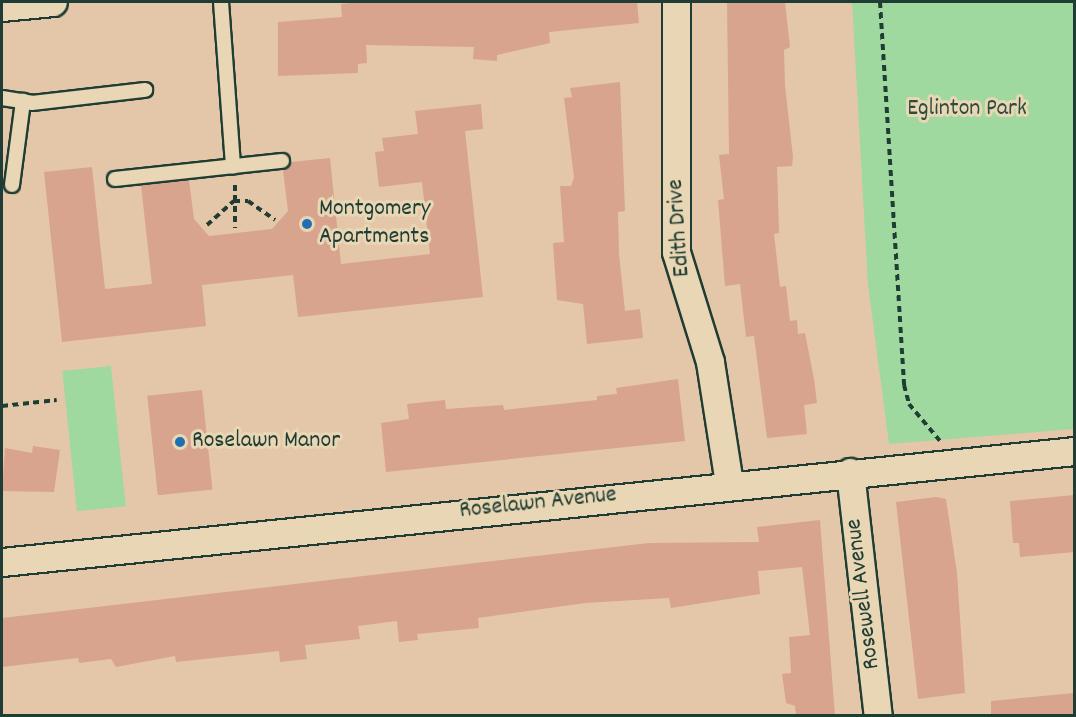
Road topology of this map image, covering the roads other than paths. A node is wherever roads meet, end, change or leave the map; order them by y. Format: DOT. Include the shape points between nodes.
graph roads {
  1 [pos="53,2"];
  2 [pos="221,2"];
  3 [pos="676,2"];
  4 [pos="2,7"];
  5 [pos="146,90"];
  6 [pos="2,98"];
  7 [pos="23,101"];
  8 [pos="282,161"];
  9 [pos="233,166"];
  10 [pos="116,179"];
  11 [pos="12,185"];
  12 [pos="1074,451"];
  13 [pos="850,472"];
  14 [pos="729,484"];
  15 [pos="2,562"];
  16 [pos="879,716"];
  1 -- 4 [label="street"];
  2 -- 9 [label="lane"];
  3 -- 14 [label="street, Edith Drive" via="676,252 710,362"];
  5 -- 7 [label="lane"];
  6 -- 7 [label="lane"];
  7 -- 11 [label="lane"];
  8 -- 9 [label="lane"];
  9 -- 10 [label="lane"];
  12 -- 13 [label="street, Roselawn Avenue"];
  13 -- 14 [label="street, Roselawn Avenue"];
  13 -- 16 [label="street, Rosewell Avenue"];
  14 -- 15 [label="street, Roselawn Avenue"];
}
